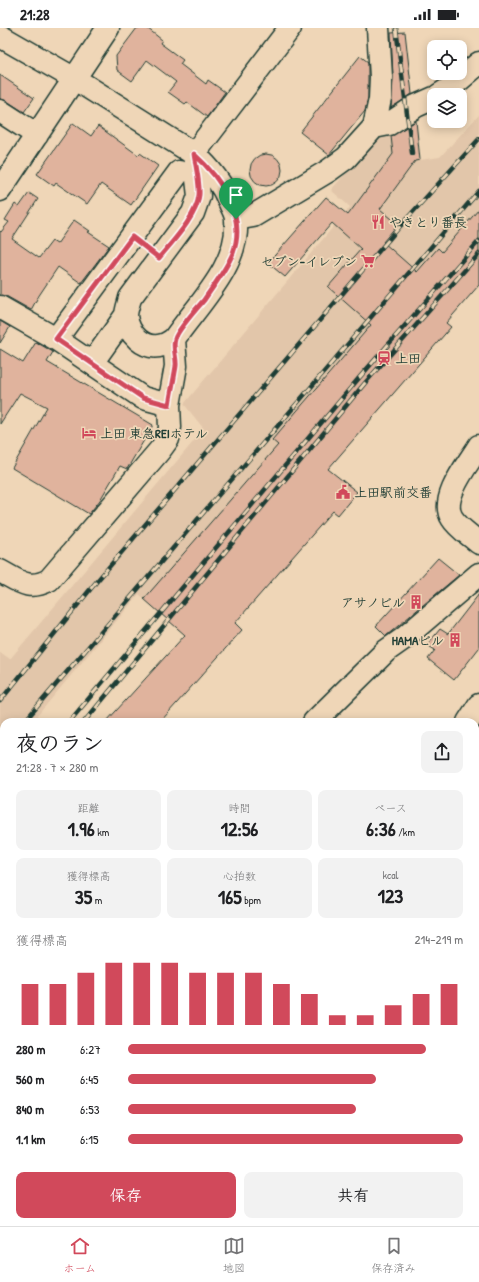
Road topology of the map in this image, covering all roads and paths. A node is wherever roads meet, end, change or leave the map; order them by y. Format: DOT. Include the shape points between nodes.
graph roads {
  1 [pos="108,28"];
  2 [pos="290,28"];
  3 [pos="378,28"];
  4 [pos="0,36"];
  5 [pos="479,63"];
  6 [pos="74,79"];
  7 [pos="450,88"];
  8 [pos="427,101"];
  9 [pos="0,111"];
  10 [pos="374,127"];
  11 [pos="37,135"];
  12 [pos="194,154"];
  13 [pos="179,172"];
  14 [pos="0,190"];
  15 [pos="193,213"];
  16 [pos="234,214"];
  17 [pos="132,237"];
  18 [pos="159,258"];
  19 [pos="0,306"];
  20 [pos="126,315"];
  21 [pos="56,339"];
  22 [pos="174,339"];
  23 [pos="92,363"];
  24 [pos="169,405"];
  25 [pos="479,446"];
  26 [pos="479,543"];
  27 [pos="0,571"];
  28 [pos="479,574"];
  29 [pos="479,705"];
  30 [pos="318,718"];
  31 [pos="471,718"];
  1 -- 6 [label="street"];
  2 -- 12 [label="street"];
  3 -- 10 [label="street" via="381,77 380,99"];
  4 -- 6 [label="street"];
  5 -- 7 [label="street"];
  6 -- 11 [label="street"];
  6 -- 12 [label="street"];
  8 -- 10 [label="street" via="389,124"];
  9 -- 11 [label="street"];
  10 -- 16 [label="street" via="346,158 328,171 254,216"];
  11 -- 14 [label="street"];
  12 -- 15 [label="street" via="199,196"];
  12 -- 16 [label="street" via="209,167 219,181"];
  13 -- 17 [label="street"];
  15 -- 16 [label="street" via="211,208"];
  15 -- 18 [label="street"];
  16 -- 22 [label="street" via="233,252 225,269"];
  17 -- 18 [label="street"];
  17 -- 21 [label="street"];
  18 -- 20 [label="street" via="130,298"];
  19 -- 21 [label="street"];
  20 -- 22 [label="street" via="133,336 146,344 164,345"];
  20 -- 23 [label="street"];
  21 -- 23 [label="street"];
  22 -- 24 [label="street" via="176,366"];
  23 -- 24 [label="street" via="143,398"];
  24 -- 27 [label="street" via="168,439 49,580 29,586"];
  25 -- 26 [label="street" via="454,486 449,506 452,517"];
  28 -- 30 [label="street" via="386,651"];
  29 -- 31 [label="street"];
}
